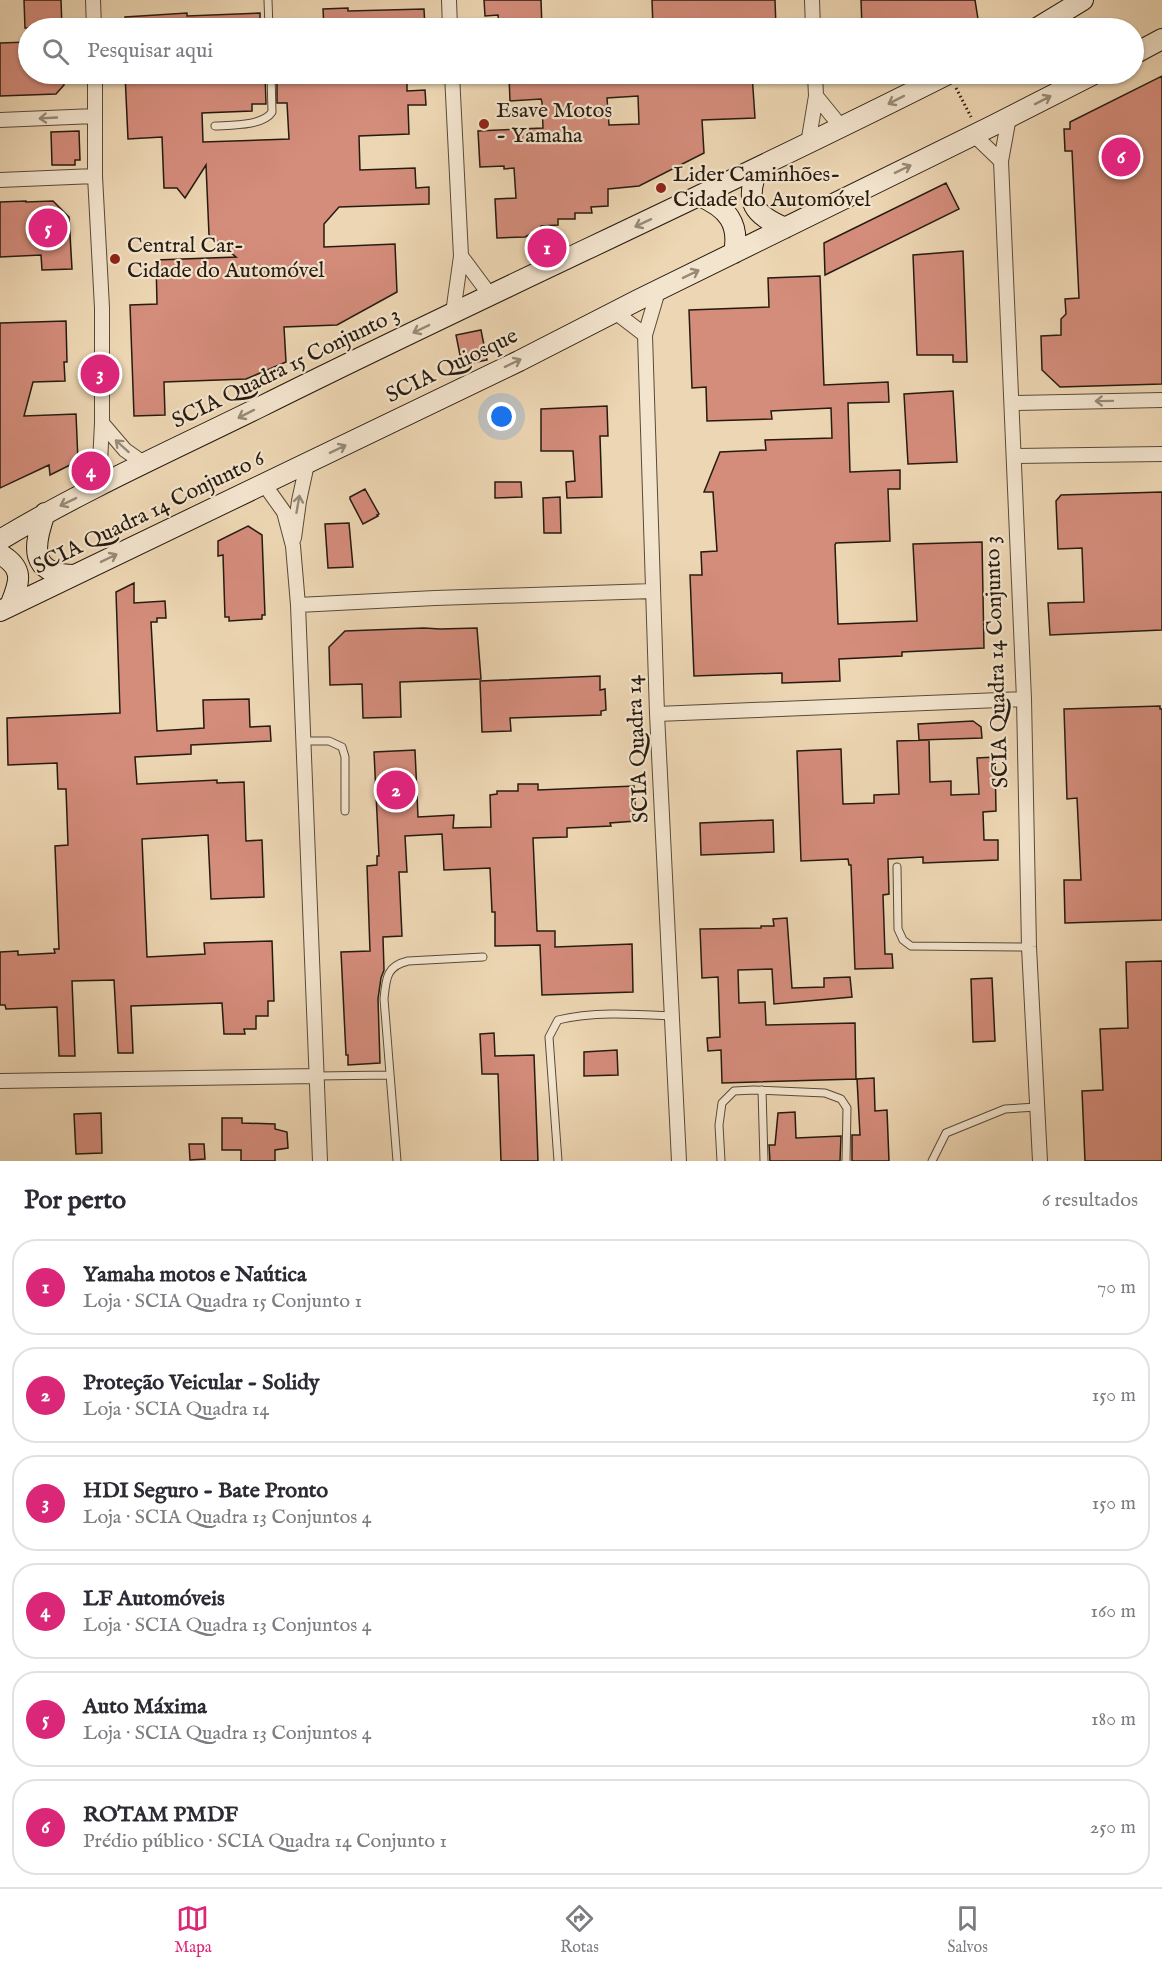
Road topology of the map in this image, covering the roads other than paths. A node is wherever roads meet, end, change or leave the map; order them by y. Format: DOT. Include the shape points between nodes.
graph roads {
  1 [pos="93,0"];
  2 [pos="268,0"];
  3 [pos="449,0"];
  4 [pos="812,0"];
  5 [pos="1083,0"];
  6 [pos="94,18"];
  7 [pos="269,18"];
  8 [pos="450,18"];
  9 [pos="813,18"];
  10 [pos="1053,18"];
  11 [pos="1162,39"];
  12 [pos="1144,49"];
  13 [pos="95,84"];
  14 [pos="271,84"];
  15 [pos="452,84"];
  16 [pos="815,84"];
  17 [pos="928,84"];
  18 [pos="1074,84"];
  19 [pos="816,96"];
  20 [pos="95,116"];
  21 [pos="0,120"];
  22 [pos="215,126"];
  23 [pos="989,127"];
  24 [pos="835,131"];
  25 [pos="808,144"];
  26 [pos="1001,161"];
  27 [pos="758,168"];
  28 [pos="95,176"];
  29 [pos="0,180"];
  30 [pos="700,196"];
  31 [pos="785,228"];
  32 [pos="734,253"];
  33 [pos="461,256"];
  34 [pos="658,291"];
  35 [pos="482,300"];
  36 [pos="615,312"];
  37 [pos="453,313"];
  38 [pos="645,335"];
  39 [pos="1162,400"];
  40 [pos="1012,403"];
  41 [pos="102,423"];
  42 [pos="1162,454"];
  43 [pos="1014,456"];
  44 [pos="146,464"];
  45 [pos="308,464"];
  46 [pos="285,474"];
  47 [pos="264,484"];
  48 [pos="93,490"];
  49 [pos="45,513"];
  50 [pos="0,540"];
  51 [pos="293,546"];
  52 [pos="0,554"];
  53 [pos="74,575"];
  54 [pos="652,591"];
  55 [pos="298,605"];
  56 [pos="5,609"];
  57 [pos="1024,699"];
  58 [pos="657,714"];
  59 [pos="303,741"];
  60 [pos="345,811"];
  61 [pos="897,867"];
  62 [pos="1029,947"];
  63 [pos="483,957"];
  64 [pos="672,1016"];
  65 [pos="390,1075"];
  66 [pos="317,1076"];
  67 [pos="0,1081"];
  68 [pos="762,1090"];
  69 [pos="1037,1107"];
  70 [pos="320,1161"];
  71 [pos="397,1161"];
  72 [pos="558,1161"];
  73 [pos="679,1161"];
  74 [pos="721,1161"];
  75 [pos="764,1161"];
  76 [pos="846,1161"];
  77 [pos="932,1161"];
  78 [pos="1040,1161"];
  1 -- 6 [label="street"];
  2 -- 7 [label="lane"];
  3 -- 8 [label="street"];
  4 -- 9 [label="street"];
  5 -- 10 [label="main road"];
  11 -- 12 [label="main road"];
  13 -- 20 [label="street"];
  14 -- 22 [label="lane" via="269,117"];
  15 -- 33 [label="street"];
  16 -- 19 [label="street"];
  17 -- 24 [label="main road, SCIA Quadra 15 Conjunto 3, one-way"];
  23 -- 18 [label="main road, one-way"];
  19 -- 24 [label="street"];
  19 -- 25 [label="street"];
  20 -- 21 [label="street, one-way"];
  20 -- 28 [label="street"];
  23 -- 26 [label="street"];
  23 -- 26 [label="street, SCIA Quadra 14 Conjunto 3"];
  31 -- 23 [label="main road, one-way"];
  24 -- 25 [label="main road, SCIA Quadra 15 Conjunto 3"];
  25 -- 27 [label="main road, SCIA Quadra 15 Conjunto 3"];
  26 -- 40 [label="street, SCIA Quadra 14 Conjunto 3"];
  27 -- 30 [label="main road, SCIA Quadra 15 Conjunto 3"];
  27 -- 31 [label="main road" via="751,184 757,212"];
  28 -- 29 [label="street"];
  28 -- 41 [label="street" via="102,308"];
  30 -- 32 [label="main road" via="727,214 736,229"];
  30 -- 35 [label="main road, SCIA Quadra 15 Conjunto 3, one-way"];
  31 -- 32 [label="main road"];
  34 -- 32 [label="main road, one-way"];
  33 -- 35 [label="street"];
  33 -- 37 [label="street"];
  34 -- 36 [label="main road, SCIA Quiosque"];
  34 -- 38 [label="street, SCIA Quadra 14"];
  35 -- 37 [label="main road, SCIA Quadra 15 Conjunto 3"];
  36 -- 38 [label="street"];
  45 -- 36 [label="main road, SCIA Quiosque, one-way"];
  37 -- 44 [label="main road, SCIA Quadra 15 Conjunto 3, one-way"];
  38 -- 54 [label="street, SCIA Quadra 14"];
  39 -- 40 [label="street, one-way"];
  40 -- 43 [label="street, SCIA Quadra 14 Conjunto 3"];
  44 -- 41 [label="street, one-way" via="125,450"];
  41 -- 48 [label="street" via="100,464"];
  42 -- 43 [label="street"];
  43 -- 57 [label="street, SCIA Quadra 14 Conjunto 3"];
  44 -- 48 [label="main road, SCIA Quadra 15 Conjunto 3"];
  45 -- 46 [label="main road, SCIA Quiosque"];
  51 -- 45 [label="street, one-way"];
  46 -- 47 [label="main road, SCIA Quadra 14 Conjunto 6"];
  47 -- 51 [label="street" via="284,513"];
  53 -- 47 [label="main road, SCIA Quadra 14 Conjunto 6, one-way"];
  48 -- 49 [label="main road, SCIA Quadra 15 Conjunto 3, one-way"];
  49 -- 50 [label="main road, SCIA Quadra 15 Conjunto 3"];
  49 -- 53 [label="main road" via="37,536 40,562 57,575"];
  51 -- 55 [label="street"];
  52 -- 56 [label="main road" via="18,572 19,584"];
  53 -- 56 [label="main road, SCIA Quadra 14 Conjunto 6"];
  54 -- 55 [label="street"];
  54 -- 58 [label="street, SCIA Quadra 14"];
  55 -- 59 [label="street"];
  57 -- 58 [label="street"];
  57 -- 62 [label="street, SCIA Quadra 14 Conjunto 3"];
  58 -- 64 [label="street, SCIA Quadra 14"];
  59 -- 60 [label="lane" via="329,741 342,747"];
  59 -- 66 [label="street"];
  61 -- 62 [label="lane" via="898,929 911,946"];
  62 -- 69 [label="street, SCIA Quadra 14 Conjunto 3"];
  63 -- 65 [label="lane" via="408,961 398,963 390,971 384,999"];
  64 -- 72 [label="lane" via="642,1014 558,1020 549,1037"];
  64 -- 73 [label="street, SCIA Quadra 14"];
  65 -- 66 [label="lane"];
  65 -- 71 [label="lane"];
  66 -- 67 [label="street"];
  66 -- 70 [label="street"];
  68 -- 74 [label="lane" via="734,1091 722,1102"];
  68 -- 75 [label="lane"];
  68 -- 76 [label="lane" via="825,1093 841,1099 847,1108"];
  69 -- 77 [label="lane" via="1005,1109 946,1133"];
  69 -- 78 [label="street, SCIA Quadra 14 Conjunto 3"];
}
